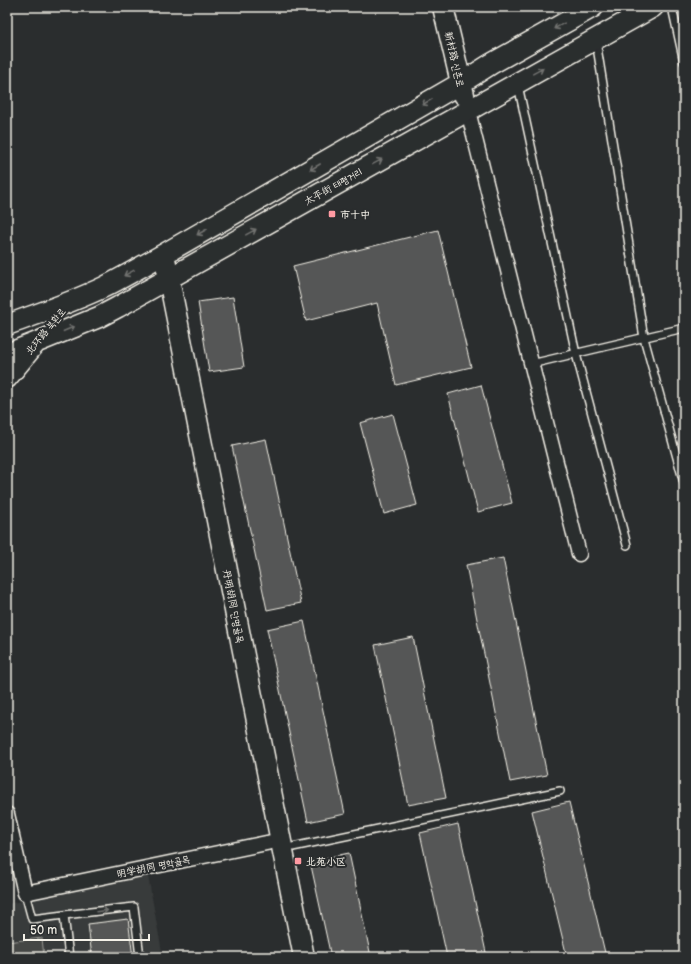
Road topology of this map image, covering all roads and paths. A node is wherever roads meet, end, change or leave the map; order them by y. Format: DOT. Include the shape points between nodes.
graph roads {
  1 [pos="443,7"];
  2 [pos="593,7"];
  3 [pos="653,7"];
  4 [pos="672,7"];
  5 [pos="595,39"];
  6 [pos="684,62"];
  7 [pos="461,83"];
  8 [pos="518,83"];
  9 [pos="468,111"];
  10 [pos="164,254"];
  11 [pos="168,279"];
  12 [pos="68,303"];
  13 [pos="7,325"];
  14 [pos="684,328"];
  15 [pos="644,338"];
  16 [pos="35,344"];
  17 [pos="7,354"];
  18 [pos="576,354"];
  19 [pos="531,364"];
  20 [pos="7,378"];
  21 [pos="684,483"];
  22 [pos="627,545"];
  23 [pos="579,554"];
  24 [pos="560,791"];
  25 [pos="7,814"];
  26 [pos="282,844"];
  27 [pos="25,893"];
  28 [pos="64,915"];
  29 [pos="69,957"];
  30 [pos="140,957"];
  31 [pos="304,957"];
  1 -- 7 [label="main road, 新村路 신촌로"];
  2 -- 7 [label="main road, one-way"];
  3 -- 5 [label="main road, 太平街 태평거리"];
  4 -- 6 [label="lane"];
  8 -- 5 [label="main road, 太平街 태평거리, one-way"];
  5 -- 15 [label="lane"];
  7 -- 9 [label="main road, 新村路 신촌로"];
  7 -- 10 [label="main road, one-way"];
  8 -- 9 [label="main road, 太平街 태평거리"];
  8 -- 18 [label="lane"];
  11 -- 9 [label="main road, 太平街 태평거리, one-way"];
  9 -- 19 [label="street"];
  10 -- 11 [label="main road, 丹明胡同 단명골목"];
  10 -- 12 [label="main road, one-way" via="104,287"];
  16 -- 11 [label="main road, 太平街 태평거리, one-way" via="99,317"];
  11 -- 26 [label="main road, 丹明胡同 단명골목"];
  12 -- 13 [label="main road"];
  12 -- 16 [label="main road, 北环路 북환로"];
  14 -- 15 [label="lane"];
  15 -- 18 [label="lane"];
  15 -- 21 [label="lane"];
  16 -- 17 [label="main road, 太平街 태평거리"];
  16 -- 20 [label="main road, 北环路 북환로"];
  18 -- 19 [label="lane"];
  18 -- 22 [label="lane"];
  19 -- 23 [label="street"];
  24 -- 26 [label="lane"];
  25 -- 27 [label="street"];
  26 -- 27 [label="street, 明学胡同 명학골목"];
  26 -- 31 [label="main road, 丹明胡同 단명골목"];
  27 -- 28 [label="lane" via="32,919"];
  28 -- 29 [label="lane"];
  28 -- 30 [label="lane, one-way" via="134,907"];
}
